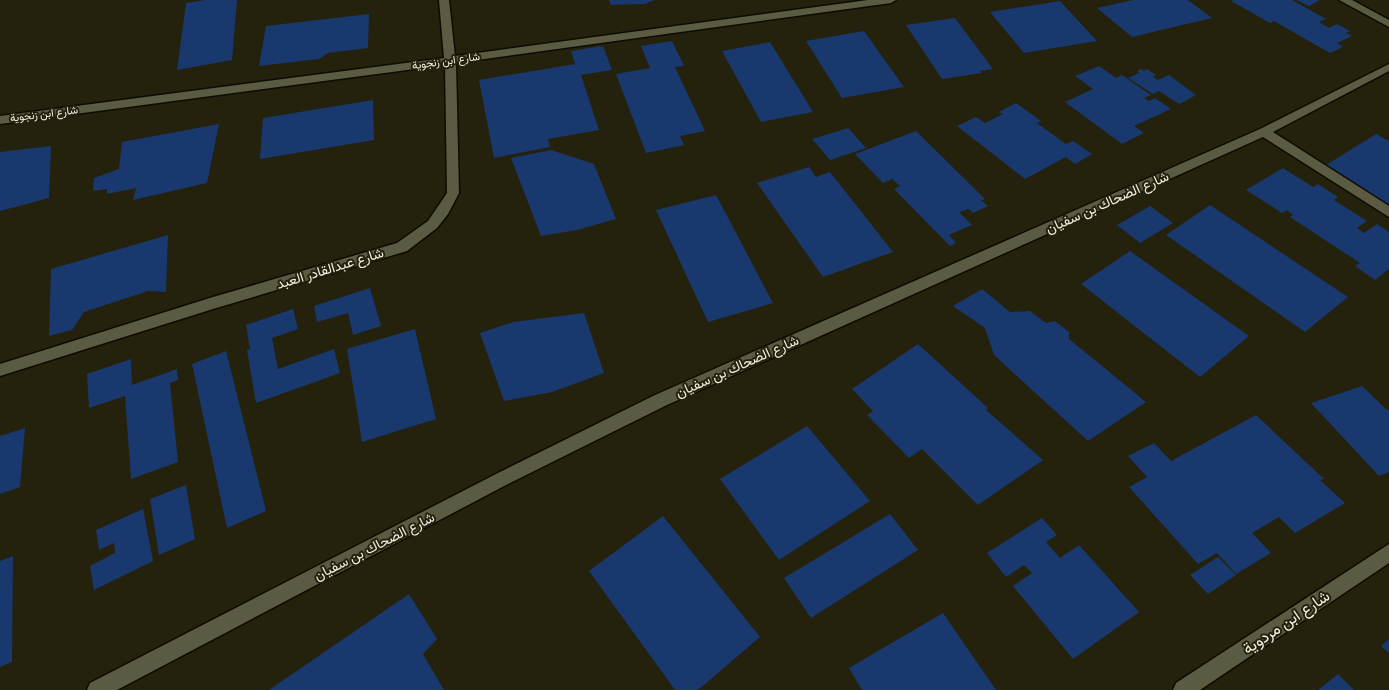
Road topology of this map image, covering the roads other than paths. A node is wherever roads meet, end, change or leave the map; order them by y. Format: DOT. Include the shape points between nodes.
graph roads {
  1 [pos="444,0"];
  2 [pos="891,0"];
  3 [pos="1344,0"];
  4 [pos="1389,24"];
  5 [pos="450,61"];
  6 [pos="1389,67"];
  7 [pos="0,120"];
  8 [pos="1264,132"];
  9 [pos="1389,212"];
  10 [pos="0,370"];
  11 [pos="1389,553"];
  12 [pos="97,690"];
  13 [pos="1183,690"];
  1 -- 5 [label="street, شارع عبدالقادر العبد"];
  2 -- 5 [label="street, شارع ابن زنجوية"];
  3 -- 4 [label="street"];
  5 -- 7 [label="street, شارع ابن زنجوية"];
  5 -- 10 [label="street, شارع عبدالقادر العبد" via="453,193 434,226 422,236 402,247"];
  6 -- 8 [label="street, شارع الضحاك بن سفيان"];
  8 -- 9 [label="street"];
  8 -- 12 [label="street, شارع الضحاك بن سفيان" via="661,400"];
  11 -- 13 [label="street, شارع ابن مردوية"];
}
